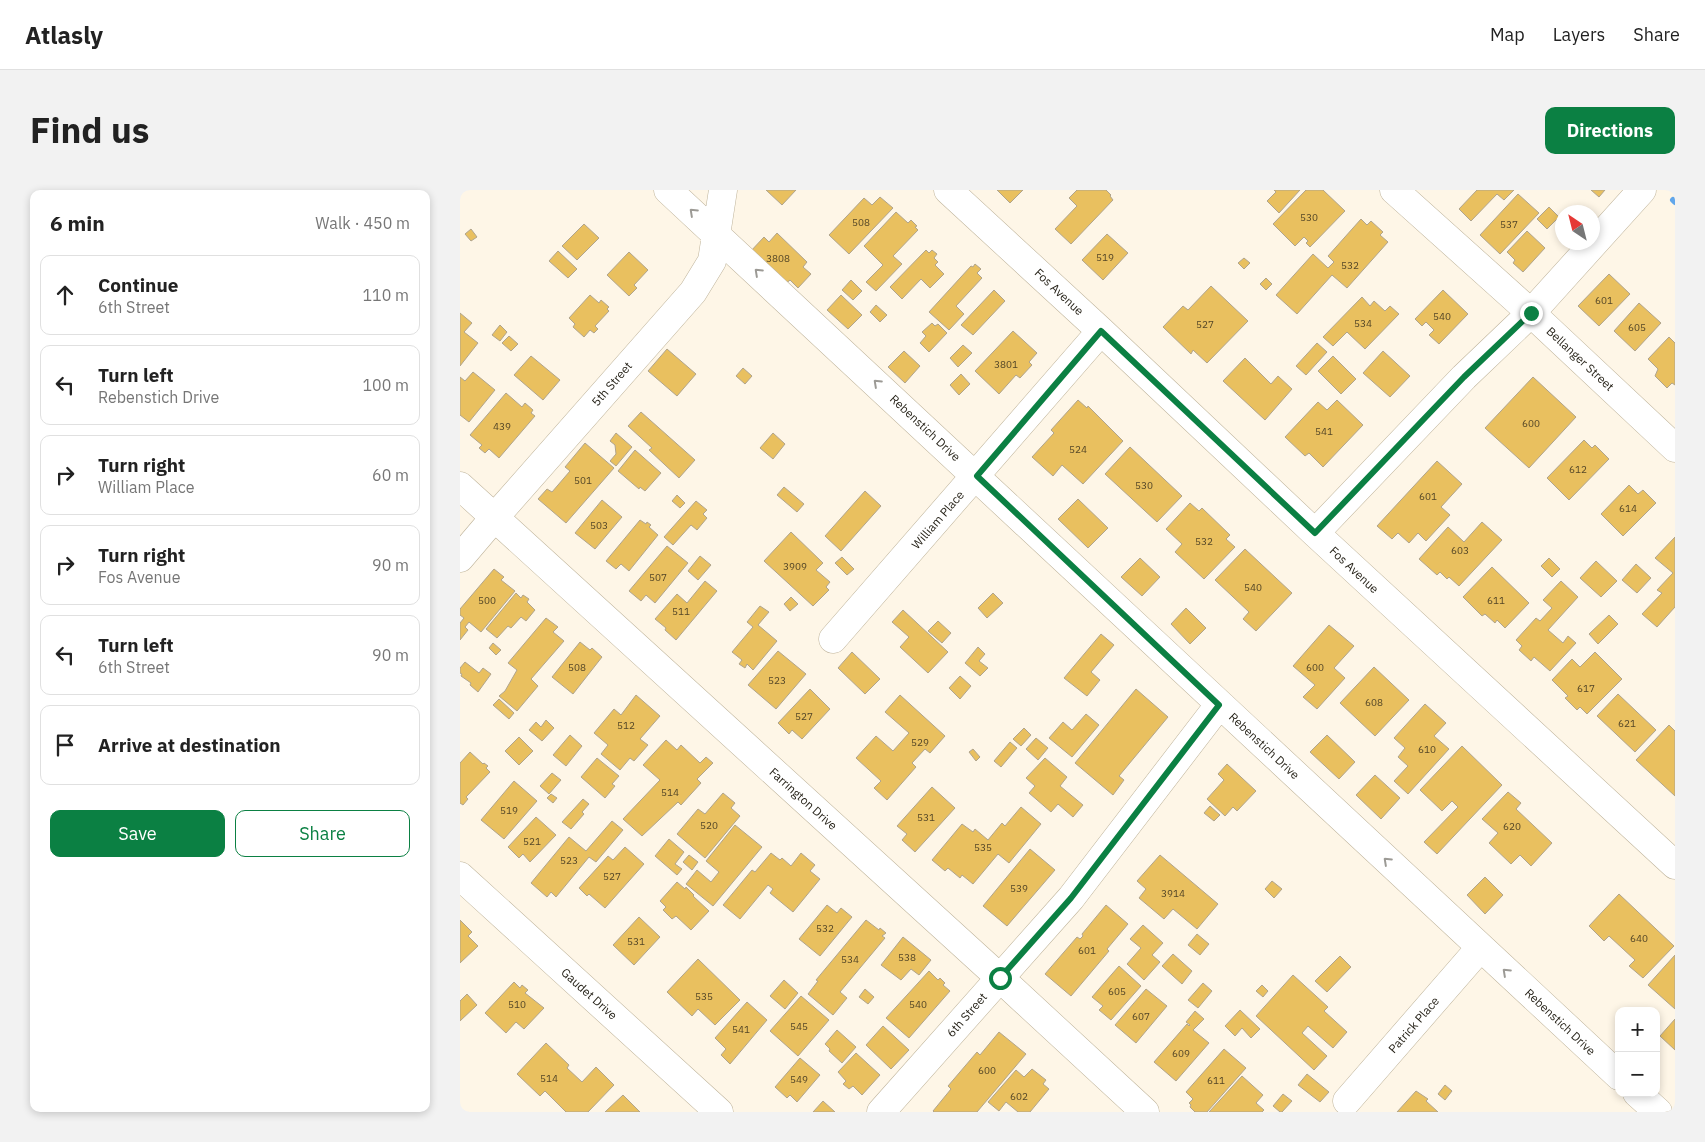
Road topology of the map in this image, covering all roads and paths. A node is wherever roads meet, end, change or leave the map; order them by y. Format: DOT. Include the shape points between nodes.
graph roads {
  1 [pos="668,190"];
  2 [pos="723,190"];
  3 [pos="948,190"];
  4 [pos="1394,190"];
  5 [pos="1642,190"];
  6 [pos="717,234"];
  7 [pos="1531,313"];
  8 [pos="1101,331"];
  9 [pos="1675,448"];
  10 [pos="977,476"];
  11 [pos="460,486"];
  12 [pos="494,518"];
  13 [pos="1315,533"];
  14 [pos="460,558"];
  15 [pos="833,639"];
  16 [pos="1219,705"];
  17 [pos="1675,865"];
  18 [pos="460,876"];
  19 [pos="1480,948"];
  20 [pos="1000,978"];
  21 [pos="1615,1072"];
  22 [pos="1641,1097"];
  23 [pos="1347,1101"];
  24 [pos="719,1112"];
  25 [pos="881,1112"];
  26 [pos="1145,1112"];
  27 [pos="1658,1112"];
  6 -- 1 [label="street, Rebenstich Drive, one-way"];
  2 -- 6 [label="street, 5th Street"];
  3 -- 8 [label="street, Fos Avenue"];
  4 -- 7 [label="street, Bellanger Street"];
  5 -- 7 [label="street"];
  10 -- 6 [label="street, Rebenstich Drive, one-way"];
  6 -- 12 [label="street, 5th Street" via="712,261 693,292"];
  7 -- 9 [label="street, Bellanger Street"];
  7 -- 13 [label="street" via="1464,377"];
  8 -- 10 [label="street, William Place"];
  8 -- 13 [label="street, Fos Avenue"];
  10 -- 15 [label="street, William Place"];
  10 -- 16 [label="street, Rebenstich Drive"];
  11 -- 12 [label="street, Farrington Drive"];
  12 -- 14 [label="street, 5th Street"];
  12 -- 20 [label="street, Farrington Drive"];
  13 -- 17 [label="street, Fos Avenue"];
  19 -- 16 [label="street, Rebenstich Drive, one-way"];
  16 -- 20 [label="street, 6th Street" via="1071,898"];
  18 -- 24 [label="street, Gaudet Drive"];
  21 -- 19 [label="street, Rebenstich Drive, one-way"];
  19 -- 23 [label="street, Patrick Place"];
  20 -- 25 [label="street, 6th Street"];
  20 -- 26 [label="street, Farrington Drive"];
  22 -- 27 [label="street"];
}
